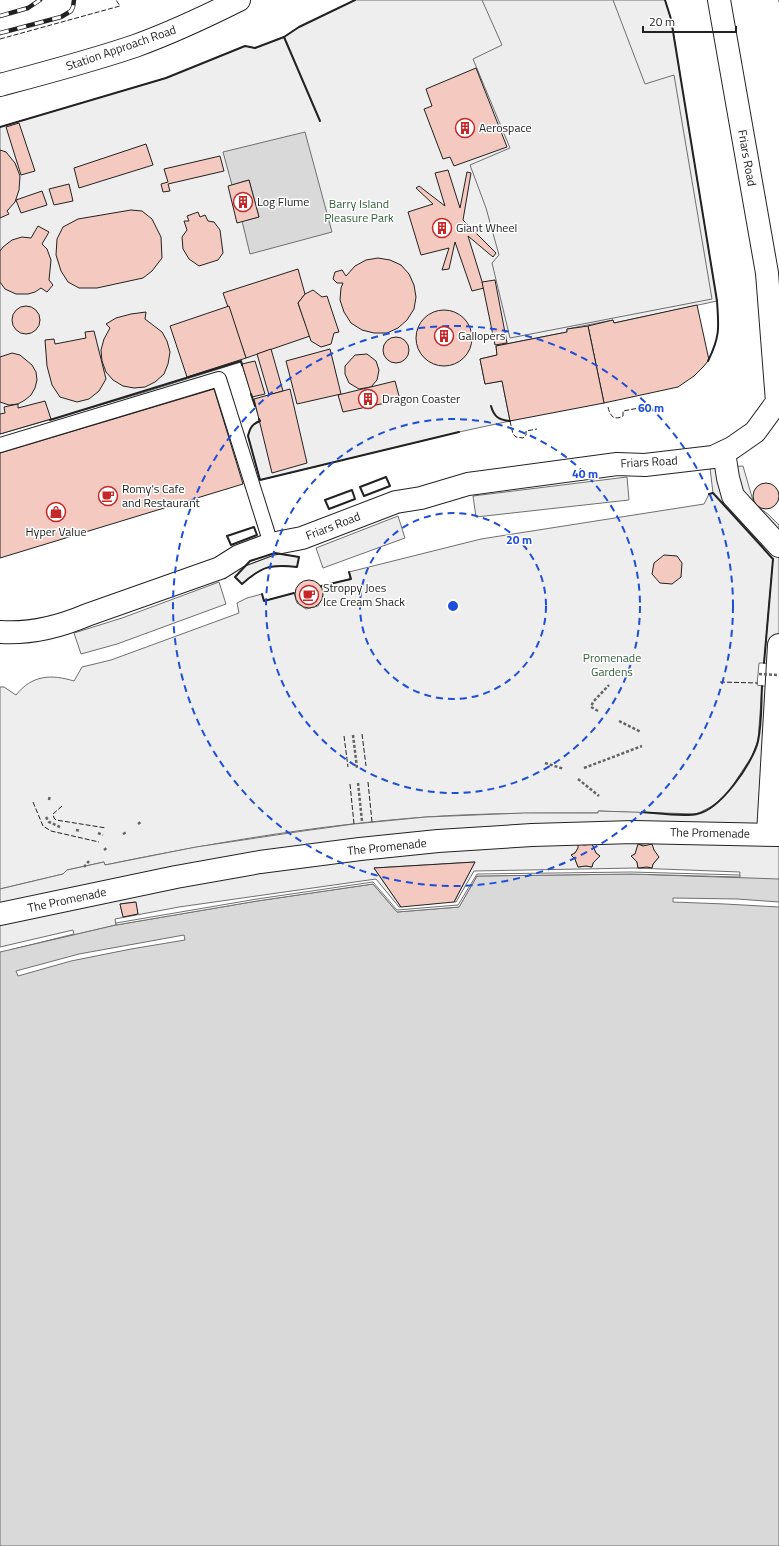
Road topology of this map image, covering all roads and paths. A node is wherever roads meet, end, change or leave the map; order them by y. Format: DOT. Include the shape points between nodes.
graph roads {
  1 [pos="238,0"];
  2 [pos="719,0"];
  3 [pos="0,85"];
  4 [pos="778,402"];
  5 [pos="0,445"];
  6 [pos="724,452"];
  7 [pos="271,544"];
  8 [pos="779,546"];
  9 [pos="0,632"];
  10 [pos="779,645"];
  11 [pos="759,674"];
  12 [pos="779,675"];
  13 [pos="609,685"];
  14 [pos="598,711"];
  15 [pos="619,721"];
  16 [pos="641,732"];
  17 [pos="353,735"];
  18 [pos="642,746"];
  19 [pos="545,763"];
  20 [pos="357,768"];
  21 [pos="584,768"];
  22 [pos="564,769"];
  23 [pos="578,779"];
  24 [pos="358,783"];
  25 [pos="50,795"];
  26 [pos="599,796"];
  27 [pos="49,800"];
  28 [pos="46,817"];
  29 [pos="142,821"];
  30 [pos="362,823"];
  31 [pos="138,824"];
  32 [pos="60,827"];
  33 [pos="76,830"];
  34 [pos="81,831"];
  35 [pos="127,832"];
  36 [pos="98,834"];
  37 [pos="122,834"];
  38 [pos="774,834"];
  39 [pos="103,835"];
  40 [pos="108,846"];
  41 [pos="104,850"];
  42 [pos="89,861"];
  43 [pos="84,866"];
  44 [pos="0,914"];
  1 -- 3 [label="main road, Station Approach Road" via="195,22 135,46"];
  2 -- 4 [label="main road, Friars Road" via="767,273"];
  4 -- 6 [label="main road, Friars Road" via="755,432"];
  5 -- 7 [label="lane" via="219,379"];
  6 -- 7 [label="main road, Friars Road" via="713,457 645,465 617,464 468,484 422,498 396,502 302,538"];
  6 -- 8 [label="main road" via="733,496"];
  7 -- 9 [label="main road, Friars Road" via="238,556 220,568 70,622 18,633"];
  10 -- 38 [label="main road"];
  11 -- 12 [label="path, bridge"];
  13 -- 14 [label="path" via="593,702 591,707"];
  15 -- 16 [label="path"];
  17 -- 20 [label="path"];
  18 -- 21 [label="path"];
  19 -- 22 [label="path"];
  23 -- 26 [label="path"];
  24 -- 30 [label="path"];
  25 -- 27 [label="path"];
  28 -- 32 [label="path" via="49,822"];
  29 -- 31 [label="path"];
  33 -- 34 [label="path"];
  35 -- 37 [label="path"];
  36 -- 39 [label="path"];
  38 -- 44 [label="main road, The Promenade" via="586,833 360,849 176,876"];
  40 -- 41 [label="path"];
  42 -- 43 [label="path"];
}
